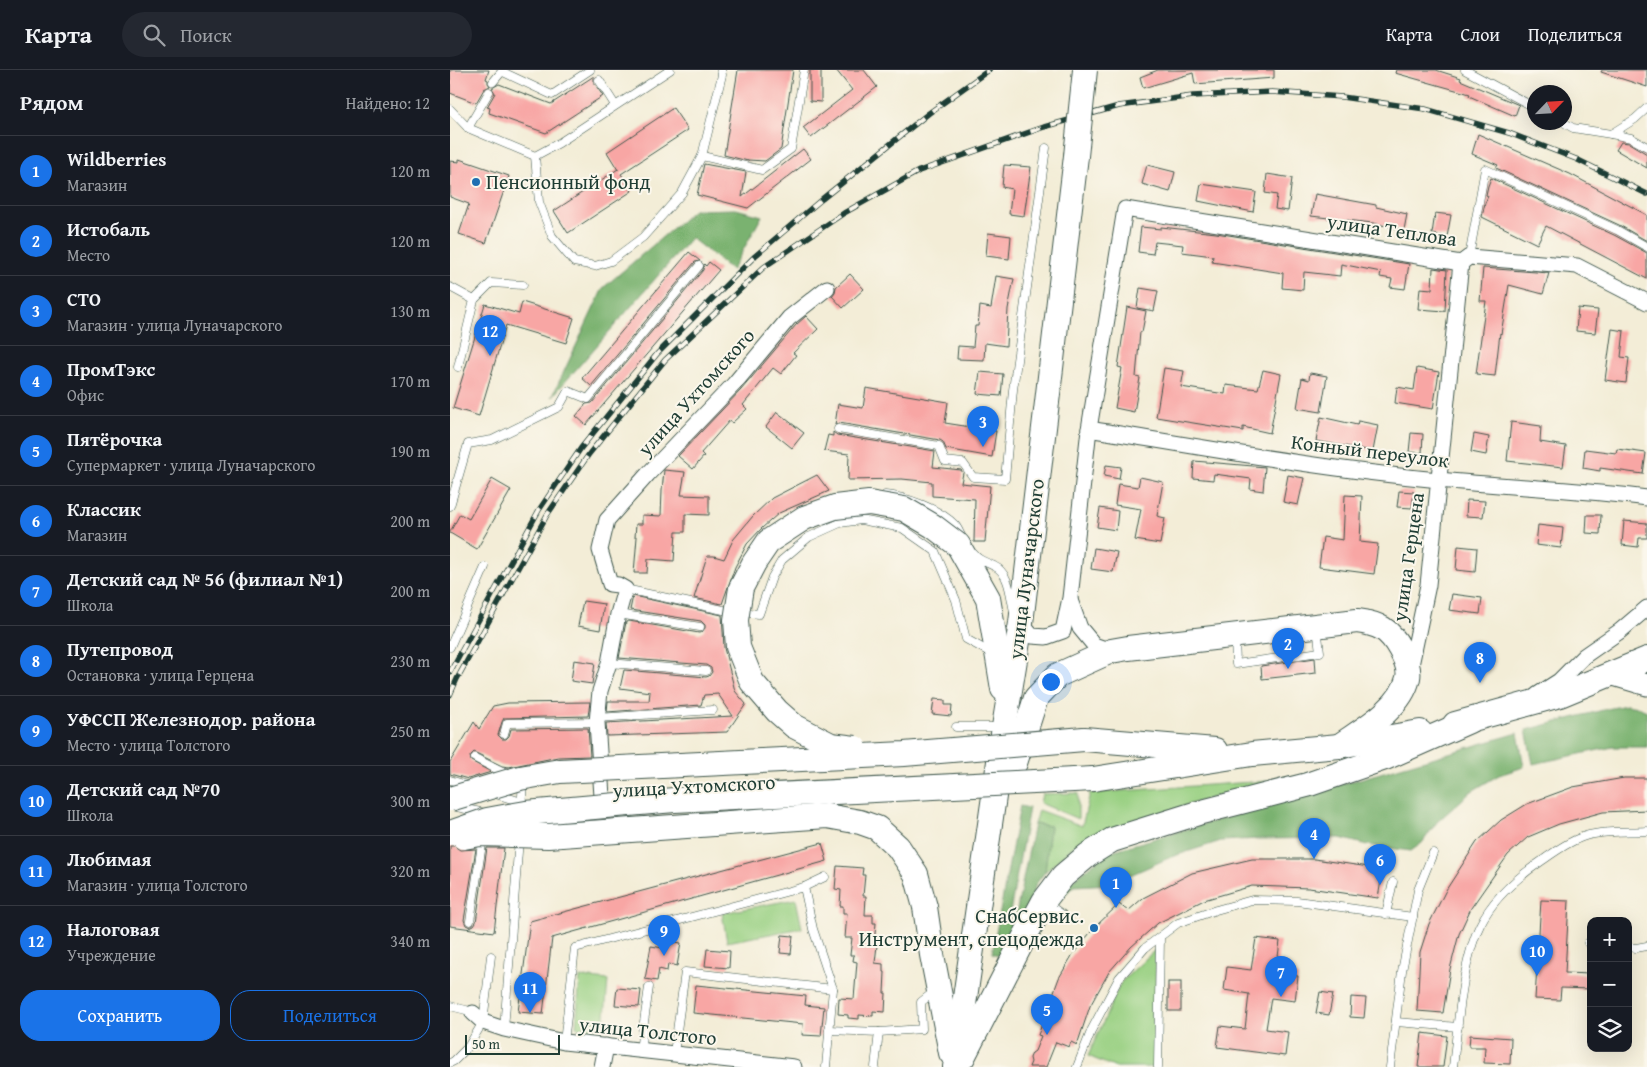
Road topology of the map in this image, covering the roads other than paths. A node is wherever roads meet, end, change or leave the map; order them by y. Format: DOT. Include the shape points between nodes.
graph roads {
  1 [pos="670,70"];
  2 [pos="721,70"];
  3 [pos="804,70"];
  4 [pos="1084,70"];
  5 [pos="1465,70"];
  6 [pos="503,71"];
  7 [pos="594,74"];
  8 [pos="493,82"];
  9 [pos="489,92"];
  10 [pos="1527,103"];
  11 [pos="615,105"];
  12 [pos="1647,108"];
  13 [pos="450,109"];
  14 [pos="468,128"];
  15 [pos="1572,128"];
  16 [pos="1610,134"];
  17 [pos="1647,147"];
  18 [pos="1046,148"];
  19 [pos="535,156"];
  20 [pos="702,156"];
  21 [pos="1647,247"];
  22 [pos="1465,260"];
  23 [pos="699,266"];
  24 [pos="523,285"];
  25 [pos="450,287"];
  26 [pos="827,288"];
  27 [pos="474,300"];
  28 [pos="1647,302"];
  29 [pos="458,367"];
  30 [pos="838,429"];
  31 [pos="1089,429"];
  32 [pos="1439,480"];
  33 [pos="879,495"];
  34 [pos="1647,498"];
  35 [pos="450,506"];
  36 [pos="764,536"];
  37 [pos="758,542"];
  38 [pos="748,556"];
  39 [pos="485,567"];
  40 [pos="625,589"];
  41 [pos="1070,598"];
  42 [pos="1647,608"];
  43 [pos="728,610"];
  44 [pos="618,614"];
  45 [pos="1021,623"];
  46 [pos="700,627"];
  47 [pos="450,646"];
  48 [pos="1111,651"];
  49 [pos="733,654"];
  50 [pos="999,657"];
  51 [pos="1647,659"];
  52 [pos="609,663"];
  53 [pos="706,672"];
  54 [pos="1610,674"];
  55 [pos="1409,676"];
  56 [pos="1647,685"];
  57 [pos="1518,707"];
  58 [pos="714,710"];
  59 [pos="1005,719"];
  60 [pos="598,720"];
  61 [pos="1469,721"];
  62 [pos="956,727"];
  63 [pos="504,734"];
  64 [pos="1339,746"];
  65 [pos="904,754"];
  66 [pos="1252,754"];
  67 [pos="475,758"];
  68 [pos="450,780"];
  69 [pos="995,790"];
  70 [pos="450,798"];
  71 [pos="522,802"];
  72 [pos="450,806"];
  73 [pos="603,811"];
  74 [pos="520,825"];
  75 [pos="1647,831"];
  76 [pos="450,832"];
  77 [pos="483,836"];
  78 [pos="450,839"];
  79 [pos="518,841"];
  80 [pos="986,850"];
  81 [pos="1433,852"];
  82 [pos="825,877"];
  83 [pos="1393,882"];
  84 [pos="804,887"];
  85 [pos="1044,902"];
  86 [pos="1386,914"];
  87 [pos="1063,915"];
  88 [pos="1413,917"];
  89 [pos="470,921"];
  90 [pos="1160,936"];
  91 [pos="1647,946"];
  92 [pos="1632,948"];
  93 [pos="491,956"];
  94 [pos="649,987"];
  95 [pos="938,988"];
  96 [pos="833,989"];
  97 [pos="450,1006"];
  98 [pos="478,1017"];
  99 [pos="1396,1022"];
  100 [pos="1458,1027"];
  101 [pos="504,1029"];
  102 [pos="829,1030"];
  103 [pos="879,1032"];
  104 [pos="564,1042"];
  105 [pos="606,1046"];
  106 [pos="640,1050"];
  107 [pos="674,1053"];
  108 [pos="450,1063"];
  109 [pos="759,1065"];
  110 [pos="602,1067"];
  111 [pos="794,1067"];
  112 [pos="826,1067"];
  113 [pos="875,1067"];
  114 [pos="956,1067"];
  115 [pos="1078,1067"];
  116 [pos="1158,1067"];
  117 [pos="1390,1067"];
  118 [pos="1453,1067"];
  1 -- 11 [label="lane"];
  2 -- 20 [label="lane"];
  3 -- 20 [label="lane" via="791,149 762,170"];
  4 -- 45 [label="main road, улица Луначарского, bridge"];
  5 -- 10 [label="lane"];
  6 -- 7 [label="lane" via="552,95"];
  6 -- 8 [label="lane"];
  7 -- 11 [label="lane"];
  9 -- 14 [label="lane"];
  11 -- 19 [label="lane"];
  12 -- 16 [label="lane"];
  13 -- 14 [label="lane"];
  14 -- 19 [label="lane"];
  15 -- 16 [label="lane"];
  16 -- 17 [label="lane" via="1631,138"];
  18 -- 30 [label="lane" via="1013,390 1005,479 973,477 963,463 945,461 939,446"];
  19 -- 20 [label="lane" via="539,202 552,236 574,262 595,266 611,261 643,237 682,193"];
  21 -- 22 [label="lane" via="1618,230 1486,169"];
  22 -- 28 [label="street, улица Теплова" via="1577,266"];
  22 -- 31 [label="street, улица Теплова" via="1124,209"];
  22 -- 32 [label="street, улица Герцена"];
  23 -- 35 [label="lane" via="588,399 568,391 559,408 492,440 468,444"];
  24 -- 27 [label="lane" via="491,283"];
  25 -- 27 [label="lane"];
  26 -- 40 [label="street, улица Ухтомского" via="789,318 734,384 607,520 600,550 610,584"];
  27 -- 29 [label="lane"];
  31 -- 32 [label="street, Конный переулок" via="1311,465"];
  31 -- 41 [label="street"];
  32 -- 34 [label="street, Конный переулок"];
  32 -- 55 [label="street, улица Герцена" via="1428,584"];
  33 -- 45 [label="lane" via="917,502 955,525 977,559 1004,573 1014,614"];
  36 -- 37 [label="lane"];
  38 -- 43 [label="lane"];
  39 -- 47 [label="lane"];
  40 -- 43 [label="lane"];
  40 -- 44 [label="street, улица Ухтомского"];
  41 -- 45 [label="street" via="1063,631 1046,637 1032,636"];
  41 -- 48 [label="street" via="1080,628 1094,646"];
  42 -- 57 [label="street" via="1584,656 1558,681"];
  43 -- 49 [label="lane"];
  43 -- 50 [label="lane" via="759,614 772,577 782,560 809,537 840,523 861,520 902,528 935,551 956,600 966,639"];
  44 -- 46 [label="lane"];
  44 -- 52 [label="street, улица Ухтомского"];
  45 -- 59 [label="main road, улица Луначарского"];
  48 -- 55 [label="main road" via="1357,621 1385,629 1404,657"];
  48 -- 80 [label="main road" via="1058,675 1036,698"];
  50 -- 59 [label="main road"];
  50 -- 65 [label="main road, bridge" via="988,598 958,545 904,509 869,503 835,506 804,518 769,541 741,588 736,620 738,647 752,682 794,726 831,745"];
  51 -- 54 [label="main road"];
  52 -- 53 [label="lane"];
  52 -- 60 [label="street, улица Ухтомского" via="600,691"];
  54 -- 56 [label="main road"];
  54 -- 57 [label="main road" via="1560,695"];
  55 -- 64 [label="main road" via="1400,697 1380,718"];
  57 -- 61 [label="main road"];
  58 -- 60 [label="lane"];
  59 -- 62 [label="lane"];
  59 -- 69 [label="main road, улица Луначарского"];
  60 -- 63 [label="lane" via="507,724"];
  60 -- 73 [label="street, улица Ухтомского"];
  61 -- 64 [label="main road"];
  61 -- 85 [label="main road" via="1385,758 1307,785 1198,813 1112,840 1063,876"];
  64 -- 66 [label="main road"];
  65 -- 66 [label="main road, bridge" via="1084,739"];
  65 -- 70 [label="main road, bridge" via="560,771 520,778"];
  66 -- 76 [label="main road, bridge" via="1093,779 644,802 526,812"];
  67 -- 71 [label="lane" via="500,771 524,774"];
  68 -- 71 [label="lane"];
  69 -- 73 [label="street, улица Ухтомского"];
  69 -- 80 [label="main road, улица Луначарского"];
  71 -- 74 [label="lane"];
  72 -- 74 [label="lane"];
  73 -- 74 [label="lane"];
  74 -- 79 [label="lane"];
  75 -- 100 [label="lane" via="1592,834 1565,845 1514,882 1480,925 1472,947"];
  76 -- 77 [label="lane"];
  77 -- 79 [label="lane"];
  77 -- 89 [label="lane"];
  78 -- 95 [label="main road, bridge" via="480,834 548,836 827,816 860,822 877,828 898,847 916,874 926,907"];
  79 -- 101 [label="lane"];
  80 -- 114 [label="main road, улица Луначарского"];
  81 -- 88 [label="lane" via="1418,890"];
  82 -- 84 [label="lane"];
  83 -- 86 [label="lane"];
  84 -- 96 [label="lane" via="813,929"];
  84 -- 104 [label="lane" via="575,948"];
  85 -- 87 [label="lane"];
  85 -- 114 [label="main road"];
  86 -- 88 [label="lane"];
  86 -- 90 [label="lane" via="1297,901 1252,900 1178,923"];
  88 -- 99 [label="lane"];
  90 -- 115 [label="lane" via="1144,948 1119,978 1092,1028"];
  90 -- 116 [label="lane"];
  91 -- 92 [label="lane"];
  93 -- 98 [label="lane"];
  94 -- 106 [label="lane"];
  95 -- 103 [label="lane" via="921,1002 922,1029"];
  95 -- 114 [label="main road"];
  96 -- 102 [label="lane"];
  96 -- 107 [label="lane" via="685,972"];
  97 -- 98 [label="lane"];
  98 -- 101 [label="street, улица Толстого"];
  98 -- 108 [label="lane" via="468,1046"];
  99 -- 100 [label="lane"];
  99 -- 117 [label="lane"];
  100 -- 118 [label="lane"];
  101 -- 104 [label="street, улица Толстого"];
  102 -- 103 [label="lane"];
  102 -- 112 [label="lane"];
  103 -- 113 [label="lane"];
  104 -- 105 [label="street, улица Толстого"];
  105 -- 106 [label="street, улица Толстого"];
  105 -- 110 [label="street"];
  106 -- 107 [label="street, улица Толстого"];
  107 -- 109 [label="street, улица Толстого"];
  109 -- 111 [label="street, улица Толстого"];
}
